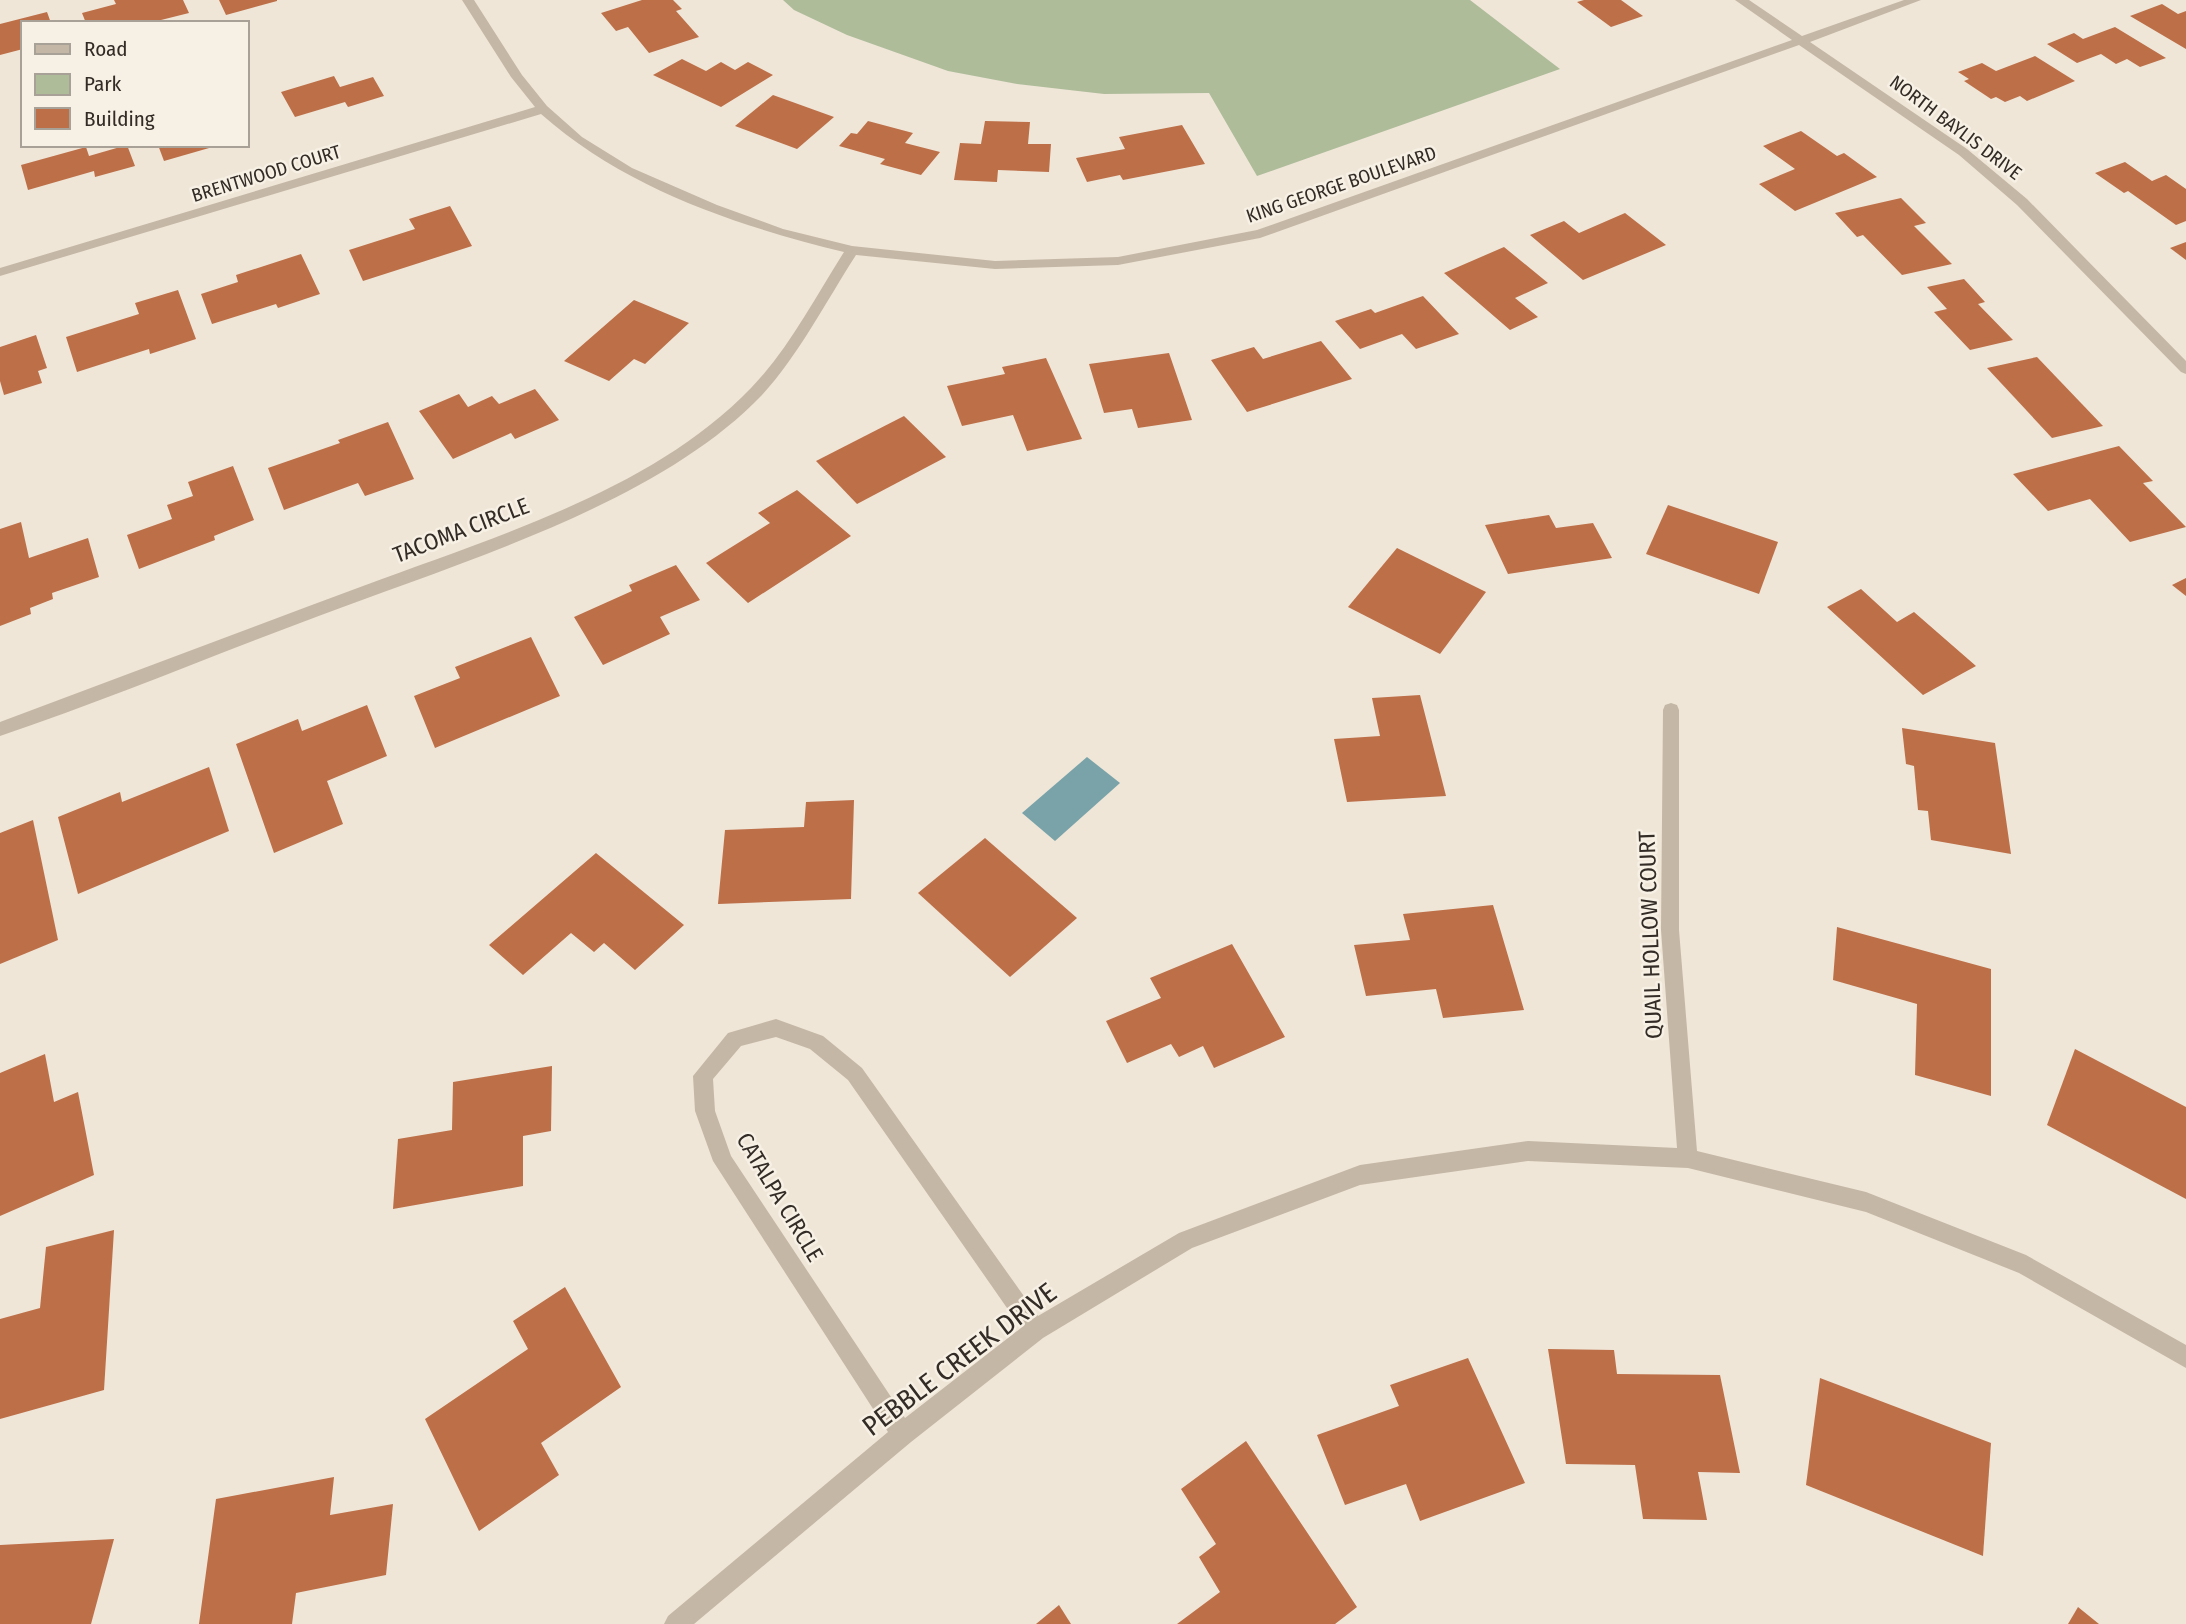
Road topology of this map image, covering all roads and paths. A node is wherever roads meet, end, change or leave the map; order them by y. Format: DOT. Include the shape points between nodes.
graph roads {
  1 [pos="468,0"];
  2 [pos="1741,0"];
  3 [pos="1915,0"];
  4 [pos="1800,39"];
  5 [pos="543,109"];
  6 [pos="852,250"];
  7 [pos="0,272"];
  8 [pos="2186,369"];
  9 [pos="1671,710"];
  10 [pos="0,729"];
  11 [pos="1688,1158"];
  12 [pos="1035,1330"];
  13 [pos="2186,1357"];
  14 [pos="903,1434"];
  15 [pos="676,1624"];
  1 -- 5 [label="street, KING GEORGE BOULEVARD"];
  2 -- 4 [label="street, NORTH BAYLIS DRIVE"];
  3 -- 4 [label="street, KING GEORGE BOULEVARD"];
  4 -- 6 [label="street, KING GEORGE BOULEVARD" via="1260,234 1118,261 995,265"];
  4 -- 8 [label="street, NORTH BAYLIS DRIVE" via="1963,152 2022,202"];
  5 -- 6 [label="street, KING GEORGE BOULEVARD" via="578,140 628,171 768,228"];
  5 -- 7 [label="street, BRENTWOOD COURT"];
  6 -- 10 [label="street, TACOMA CIRCLE" via="757,391 694,445 622,487 529,530"];
  9 -- 11 [label="street, QUAIL HOLLOW COURT" via="1670,930"];
  11 -- 12 [label="street, PEBBLE CREEK DRIVE" via="1528,1151 1360,1175 1185,1240"];
  11 -- 13 [label="street, PEBBLE CREEK DRIVE" via="1866,1202 2026,1265"];
  12 -- 14 [label="street, PEBBLE CREEK DRIVE"];
  12 -- 14 [label="street, CATALPA CIRCLE" via="855,1074 816,1042 776,1028 735,1039 703,1076 705,1111 723,1161"];
  14 -- 15 [label="street, PEBBLE CREEK DRIVE"];
}
